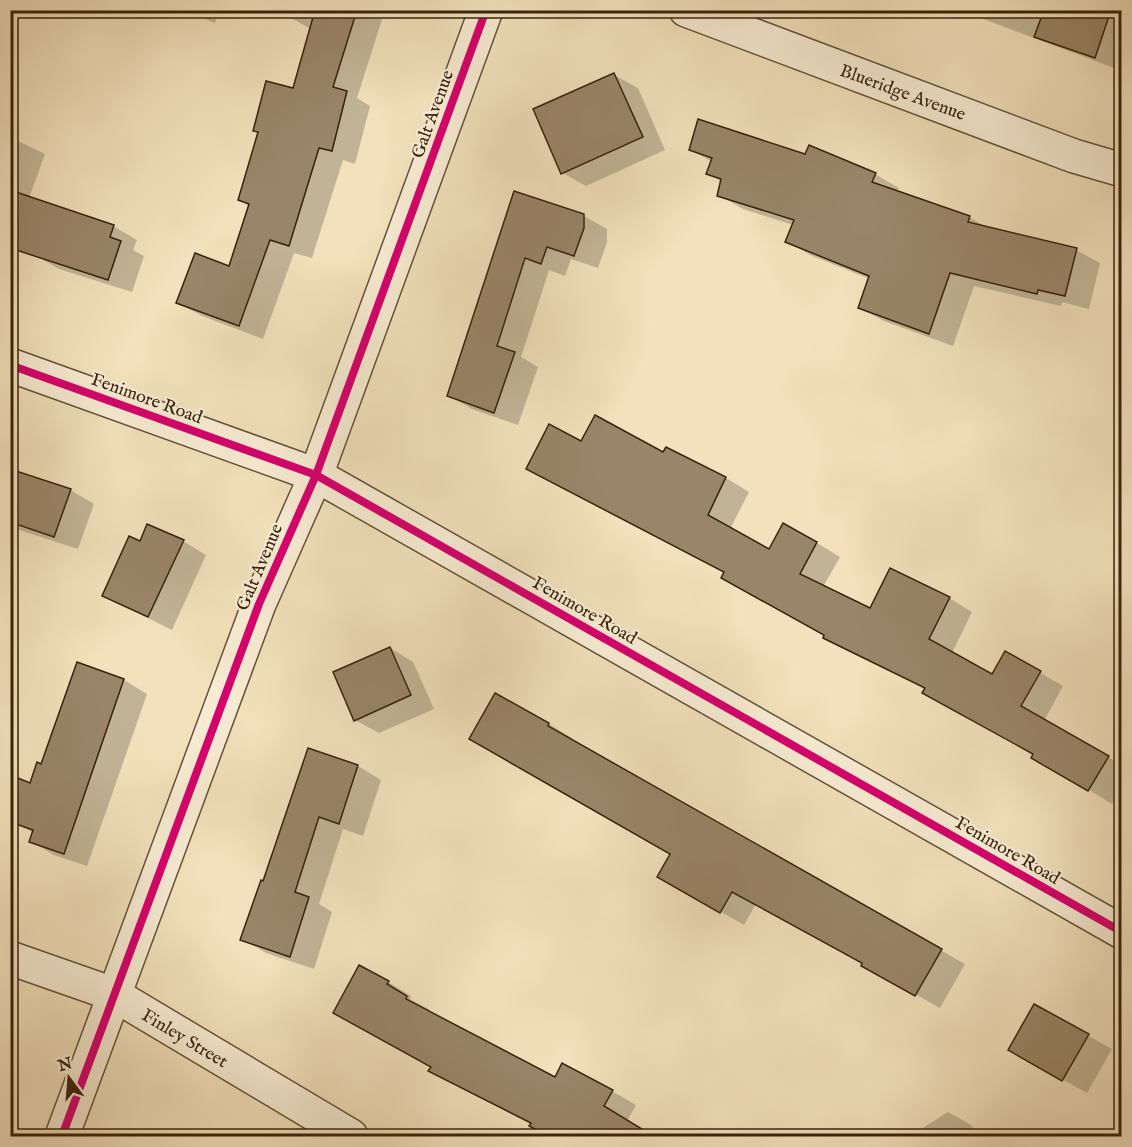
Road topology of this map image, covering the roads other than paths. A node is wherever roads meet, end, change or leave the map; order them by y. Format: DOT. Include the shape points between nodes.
graph roads {
  1 [pos="486,10"];
  2 [pos="686,10"];
  3 [pos="1122,170"];
  4 [pos="10,364"];
  5 [pos="316,475"];
  6 [pos="1122,933"];
  7 [pos="10,958"];
  8 [pos="113,994"];
  9 [pos="62,1137"];
  10 [pos="351,1137"];
  1 -- 5 [label="street, Galt Avenue"];
  2 -- 3 [label="street, Blueridge Avenue" via="1074,156"];
  4 -- 5 [label="street, Fenimore Road"];
  5 -- 6 [label="street, Fenimore Road"];
  5 -- 8 [label="street, Galt Avenue" via="259,604"];
  7 -- 8 [label="street, Finley Street"];
  8 -- 9 [label="street, Galt Avenue"];
  8 -- 10 [label="street, Finley Street"];
}
